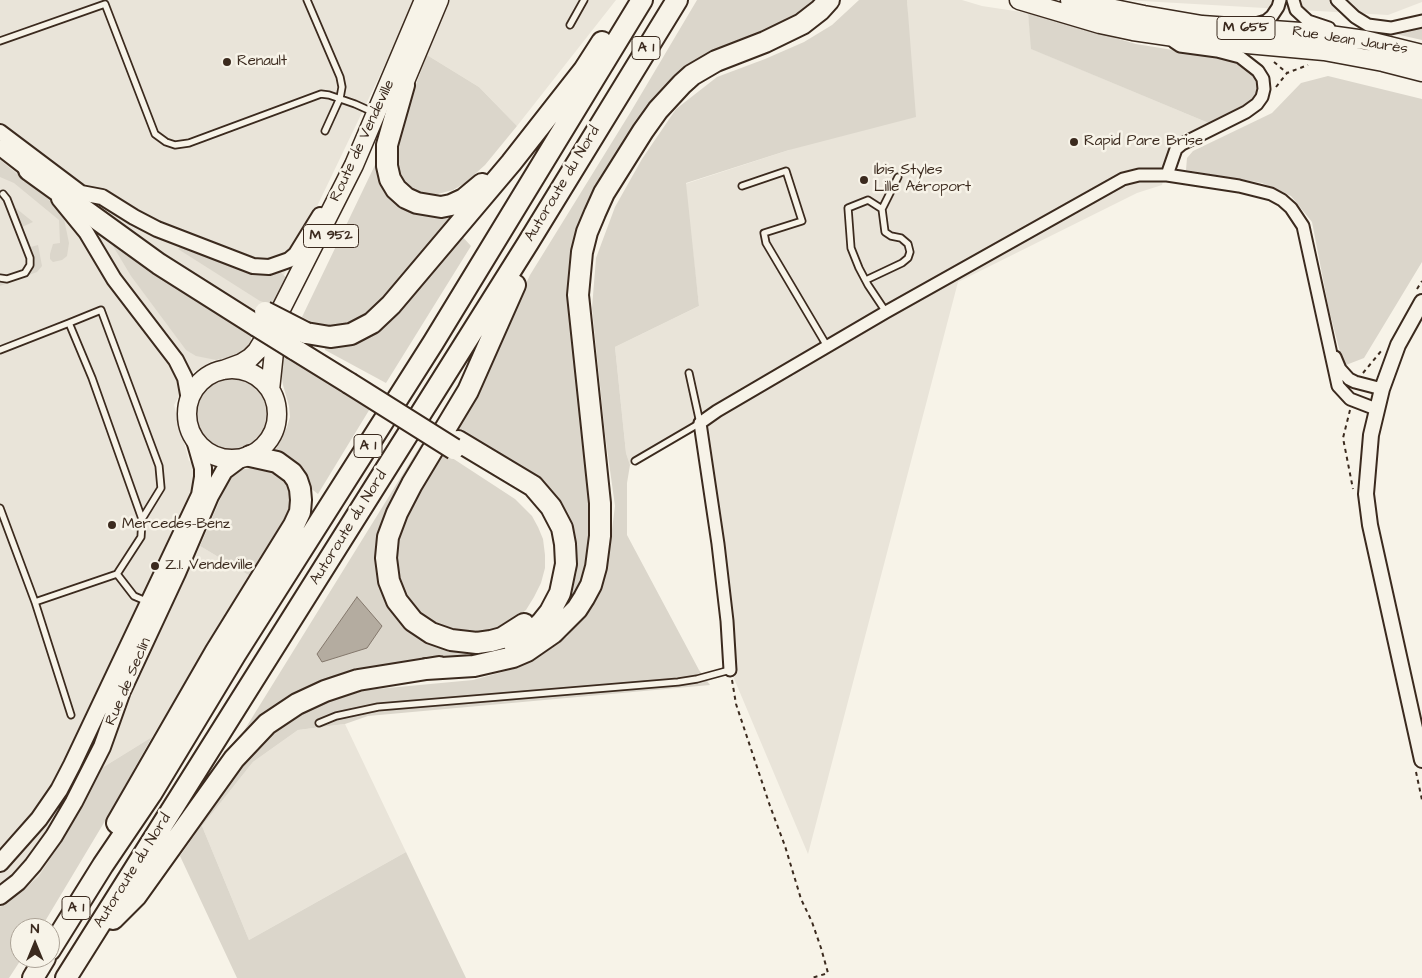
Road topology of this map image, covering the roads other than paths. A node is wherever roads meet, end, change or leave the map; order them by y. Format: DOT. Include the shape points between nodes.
graph roads {
  1 [pos="307,0"];
  2 [pos="424,0"];
  3 [pos="439,0"];
  4 [pos="584,0"];
  5 [pos="642,0"];
  6 [pos="677,0"];
  7 [pos="844,0"];
  8 [pos="1019,0"];
  9 [pos="1070,0"];
  10 [pos="1280,0"];
  11 [pos="1293,0"];
  12 [pos="1337,0"];
  13 [pos="104,2"];
  14 [pos="825,5"];
  15 [pos="1422,22"];
  16 [pos="628,23"];
  17 [pos="570,25"];
  18 [pos="1239,28"];
  19 [pos="1164,35"];
  20 [pos="1340,37"];
  21 [pos="1,39"];
  22 [pos="1422,54"];
  23 [pos="1422,72"];
  24 [pos="404,85"];
  25 [pos="340,98"];
  26 [pos="377,114"];
  27 [pos="325,131"];
  28 [pos="0,132"];
  29 [pos="0,148"];
  30 [pos="518,154"];
  31 [pos="354,165"];
  32 [pos="29,170"];
  33 [pos="1167,175"];
  34 [pos="898,177"];
  35 [pos="742,186"];
  36 [pos="81,193"];
  37 [pos="3,194"];
  38 [pos="882,209"];
  39 [pos="528,243"];
  40 [pos="0,278"];
  41 [pos="866,280"];
  42 [pos="1422,302"];
  43 [pos="886,312"];
  44 [pos="261,319"];
  45 [pos="69,323"];
  46 [pos="300,341"];
  47 [pos="1330,343"];
  48 [pos="827,346"];
  49 [pos="0,350"];
  50 [pos="223,370"];
  51 [pos="688,373"];
  52 [pos="1382,389"];
  53 [pos="270,390"];
  54 [pos="189,400"];
  55 [pos="1376,409"];
  56 [pos="700,424"];
  57 [pos="195,440"];
  58 [pos="456,445"];
  59 [pos="245,457"];
  60 [pos="636,461"];
  61 [pos="0,508"];
  62 [pos="142,519"];
  63 [pos="117,574"];
  64 [pos="35,602"];
  65 [pos="148,602"];
  66 [pos="426,669"];
  67 [pos="730,670"];
  68 [pos="71,715"];
  69 [pos="319,724"];
  70 [pos="1422,760"];
  71 [pos="0,863"];
  72 [pos="103,865"];
  73 [pos="0,896"];
  74 [pos="60,934"];
  75 [pos="85,948"];
  76 [pos="66,978"];
  1 -- 25 [label="lane" via="340,77"];
  2 -- 26 [label="main road, Route de Vendeville / M 952"];
  3 -- 24 [label="main road, Route de Vendeville / M 952"];
  4 -- 17 [label="lane"];
  5 -- 16 [label="highway, Autoroute du Nord / A 1"];
  6 -- 39 [label="highway, Autoroute du Nord / A 1"];
  7 -- 14 [label="highway" via="834,10"];
  8 -- 19 [label="main road, Rue Jean Jaurès / M 655" via="1100,24"];
  9 -- 18 [label="main road, Rue Jean Jaurès / M 655" via="1176,21"];
  10 -- 18 [label="street" via="1266,21"];
  11 -- 20 [label="street" via="1296,10 1308,21 1330,29"];
  12 -- 15 [label="street" via="1368,25 1391,28"];
  13 -- 21 [label="lane"];
  13 -- 25 [label="lane" via="152,129 170,144 180,146 321,94"];
  14 -- 66 [label="highway" via="786,33 716,61 682,84 643,131 604,193 587,232 578,295 600,528 596,567 584,598 564,623 527,651 474,666"];
  16 -- 30 [label="highway" via="610,30 584,70"];
  16 -- 72 [label="highway, Autoroute du Nord / A 1" via="434,342"];
  18 -- 20 [label="main road, Rue Jean Jaurès / M 655"];
  19 -- 23 [label="main road, Rue Jean Jaurès / M 655" via="1324,51"];
  19 -- 33 [label="street" via="1180,46 1240,57 1258,71 1264,89 1257,104 1246,112 1176,149"];
  20 -- 22 [label="main road, Rue Jean Jaurès / M 655"];
  24 -- 30 [label="highway" via="387,146 387,166 396,190 406,198 430,206 464,199 504,160"];
  24 -- 53 [label="main road, Route de Vendeville / M 952" via="276,344"];
  25 -- 26 [label="lane"];
  25 -- 27 [label="lane"];
  26 -- 31 [label="main road, Route de Vendeville / M 952"];
  28 -- 36 [label="street"];
  29 -- 32 [label="street"];
  30 -- 46 [label="highway" via="391,305 372,323 340,337 318,336"];
  31 -- 36 [label="street" via="296,254 284,263 269,267 253,266 187,241 134,217 102,197"];
  31 -- 50 [label="main road, Route de Vendeville / M 952" via="263,343 250,358"];
  32 -- 44 [label="highway" via="159,264"];
  32 -- 54 [label="street" via="75,217 114,279 176,360 185,378"];
  33 -- 43 [label="street" via="1140,175 1124,179"];
  33 -- 47 [label="street" via="1258,190 1291,208 1303,226"];
  34 -- 38 [label="lane"];
  35 -- 48 [label="lane" via="786,171 802,221 764,233 766,243"];
  36 -- 44 [label="highway" via="172,258 240,301"];
  37 -- 40 [label="lane" via="30,265 25,273"];
  38 -- 41 [label="lane" via="885,232 901,238 908,244 910,252 902,263"];
  38 -- 41 [label="lane" via="868,200 848,208 851,248"];
  39 -- 58 [label="highway" via="530,259 506,302 468,390 401,504 386,551 387,574 393,594 413,621 444,638 469,643 491,641 515,631 539,609 553,574 554,544 546,521 533,502"];
  39 -- 75 [label="highway, Autoroute du Nord / A 1"];
  41 -- 43 [label="lane"];
  42 -- 52 [label="street" via="1398,345"];
  43 -- 48 [label="street"];
  44 -- 46 [label="highway, bridge"];
  45 -- 49 [label="lane"];
  45 -- 62 [label="lane"];
  45 -- 62 [label="lane" via="100,310 159,466 161,488"];
  46 -- 58 [label="highway, bridge" via="351,380"];
  47 -- 52 [label="street" via="1340,369 1349,379"];
  47 -- 55 [label="street" via="1338,386 1350,399"];
  48 -- 56 [label="street" via="717,410"];
  50 -- 53 [label="main road" via="247,371"];
  50 -- 54 [label="main road" via="202,380"];
  51 -- 56 [label="lane"];
  52 -- 55 [label="street"];
  53 -- 59 [label="main road" via="277,407 276,426 267,443"];
  54 -- 57 [label="main road" via="188,424"];
  55 -- 70 [label="street" via="1368,458 1368,513"];
  56 -- 60 [label="lane"];
  56 -- 67 [label="street" via="712,492"];
  57 -- 59 [label="main road" via="215,456 227,459"];
  57 -- 65 [label="main road, Rue de Seclin" via="203,477 200,495"];
  58 -- 66 [label="highway" via="527,482 543,496 562,528 566,570 560,593 550,612 520,641 484,656"];
  59 -- 72 [label="highway" via="267,458 292,473 300,490 300,512 100,850"];
  59 -- 73 [label="main road, Rue de Seclin" via="224,471 214,487 122,691 102,747 74,802 33,865"];
  61 -- 64 [label="lane"];
  62 -- 63 [label="lane" via="141,537"];
  63 -- 64 [label="lane"];
  63 -- 65 [label="lane" via="134,596"];
  64 -- 68 [label="lane"];
  65 -- 71 [label="main road, Rue de Seclin" via="59,790 39,819"];
  66 -- 75 [label="highway" via="358,680 325,691 297,704 267,724 234,759 136,896"];
  67 -- 69 [label="lane" via="678,682 378,707 336,716"];
  72 -- 74 [label="highway, Autoroute du Nord / A 1"];
  75 -- 76 [label="highway, Autoroute du Nord / A 1"];
}
